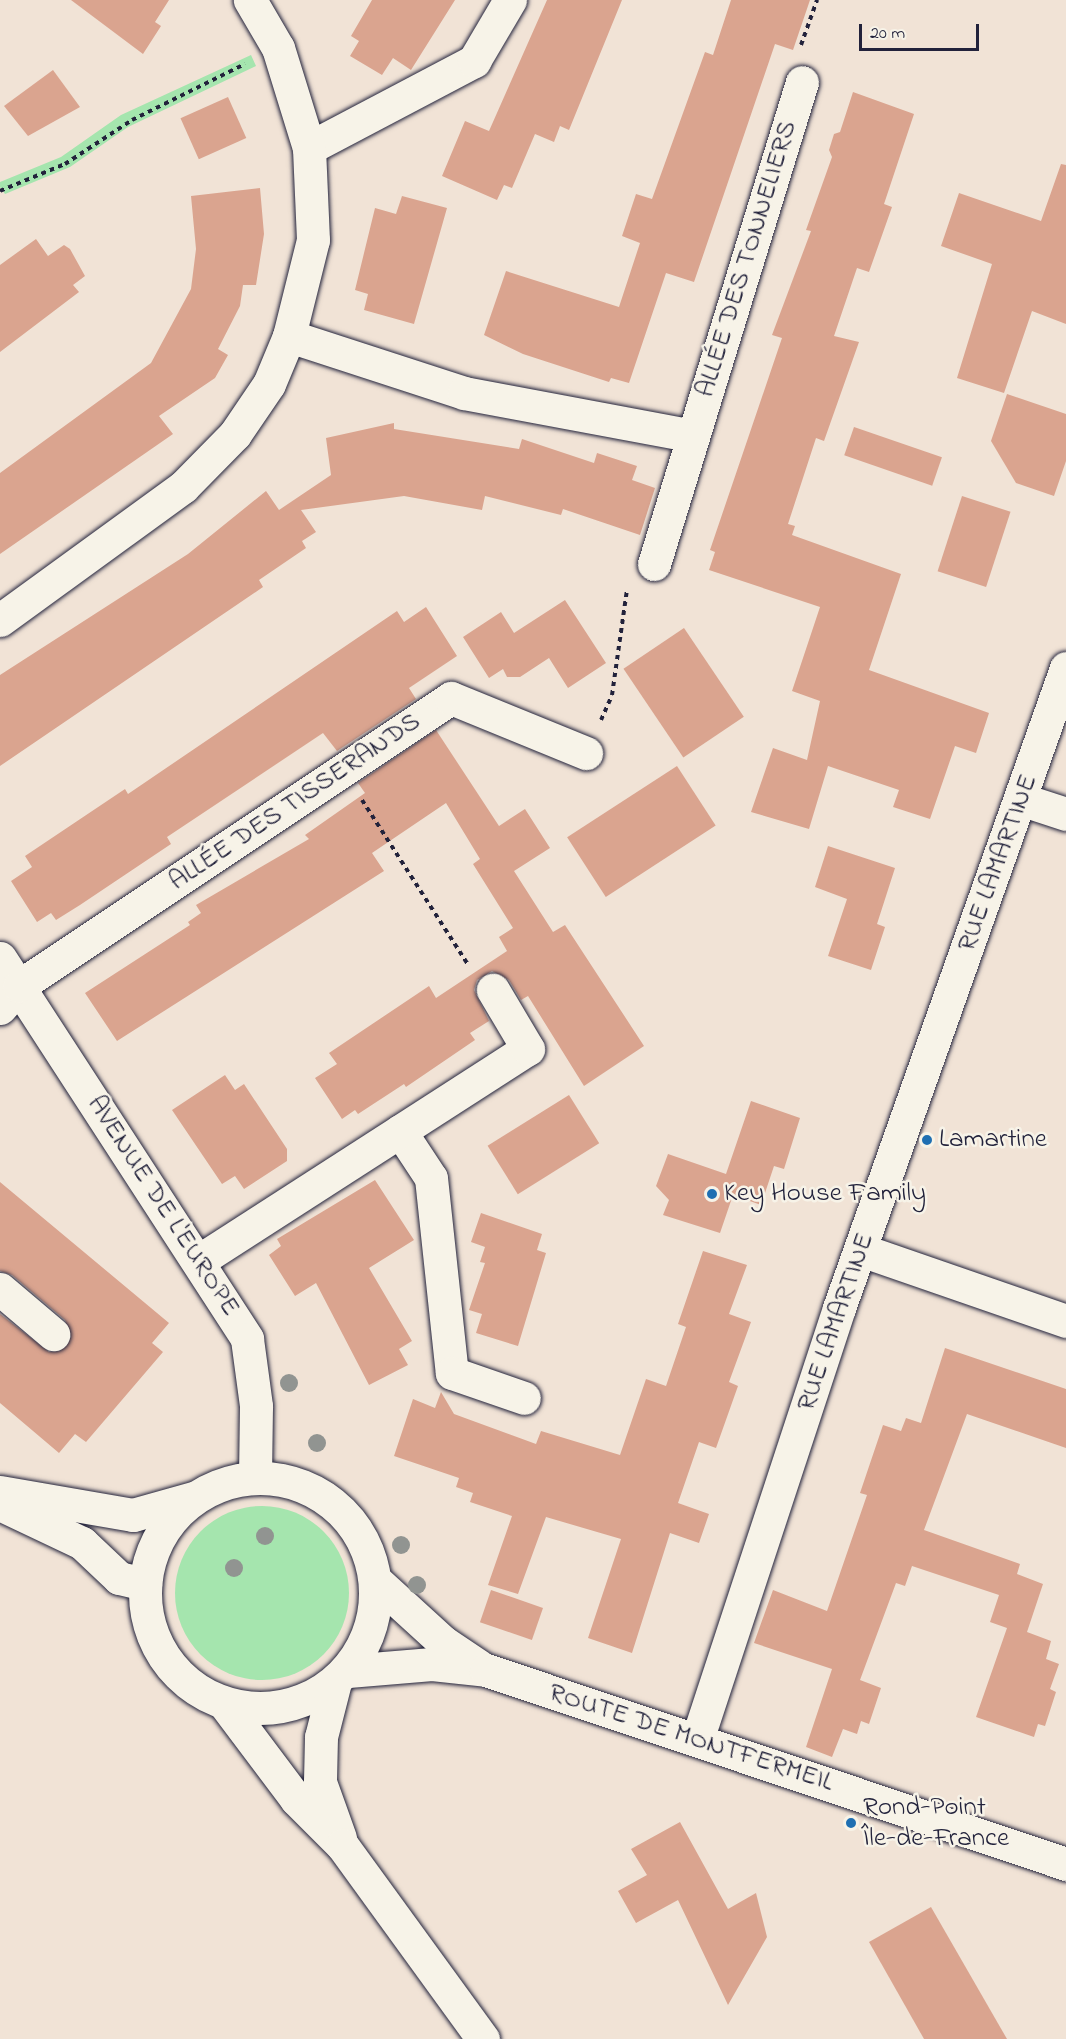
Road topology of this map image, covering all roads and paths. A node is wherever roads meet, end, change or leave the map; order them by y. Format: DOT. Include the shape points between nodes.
graph roads {
  1 [pos="250,0"];
  2 [pos="510,0"];
  3 [pos="817,0"];
  4 [pos="278,48"];
  5 [pos="802,82"];
  6 [pos="309,148"];
  7 [pos="0,191"];
  8 [pos="289,336"];
  9 [pos="693,436"];
  10 [pos="654,564"];
  11 [pos="0,620"];
  12 [pos="1066,668"];
  13 [pos="586,753"];
  14 [pos="342,769"];
  15 [pos="1020,799"];
  16 [pos="1066,814"];
  17 [pos="0,958"];
  18 [pos="493,990"];
  19 [pos="9,997"];
  20 [pos="400,1131"];
  21 [pos="861,1250"];
  22 [pos="200,1260"];
  23 [pos="0,1289"];
  24 [pos="1066,1321"];
  25 [pos="53,1334"];
  26 [pos="524,1398"];
  27 [pos="255,1477"];
  28 [pos="0,1492"];
  29 [pos="194,1497"];
  30 [pos="0,1504"];
  31 [pos="375,1580"];
  32 [pos="144,1584"];
  33 [pos="486,1670"];
  34 [pos="341,1676"];
  35 [pos="224,1703"];
  36 [pos="697,1740"];
  37 [pos="342,1845"];
  38 [pos="1066,1864"];
  39 [pos="483,2039"];
  1 -- 4 [label="street"];
  2 -- 6 [label="street" via="474,62"];
  3 -- 5 [label="path" via="798,55"];
  4 -- 6 [label="street"];
  4 -- 7 [label="path" via="132,120 65,164"];
  5 -- 9 [label="street, ALLÉE DES TONNELIERS"];
  6 -- 8 [label="street" via="314,240"];
  8 -- 9 [label="street" via="464,393"];
  8 -- 11 [label="street" via="269,384 235,434 183,487"];
  9 -- 10 [label="street, ALLÉE DES TONNELIERS"];
  10 -- 13 [label="path" via="629,574 612,695"];
  12 -- 15 [label="street, RUE LAMARTINE"];
  13 -- 14 [label="street, ALLÉE DES TISSERANDS" via="452,698"];
  14 -- 18 [label="path" via="475,975"];
  14 -- 19 [label="street, ALLÉE DES TISSERANDS"];
  15 -- 16 [label="street"];
  15 -- 21 [label="street, RUE LAMARTINE"];
  17 -- 19 [label="street, AVENUE DE L'EUROPE"];
  18 -- 20 [label="street" via="528,1048"];
  19 -- 22 [label="street, AVENUE DE L'EUROPE"];
  20 -- 22 [label="street"];
  20 -- 26 [label="street" via="431,1178 452,1374"];
  21 -- 24 [label="street"];
  21 -- 36 [label="street, RUE LAMARTINE"];
  22 -- 27 [label="street, AVENUE DE L'EUROPE" via="251,1350 256,1406"];
  23 -- 25 [label="street"];
  27 -- 29 [label="street" via="223,1483"];
  27 -- 31 [label="street" via="290,1481 321,1495 348,1517 366,1547"];
  28 -- 29 [label="street" via="133,1515"];
  29 -- 32 [label="street" via="170,1519"];
  30 -- 32 [label="street" via="82,1543 119,1578"];
  31 -- 33 [label="street, ROUTE DE MONTFERMEIL" via="443,1642"];
  31 -- 34 [label="street" via="374,1610 366,1639"];
  32 -- 35 [label="street" via="148,1622 164,1658 190,1686"];
  33 -- 34 [label="street, ROUTE DE MONTFERMEIL" via="432,1664"];
  33 -- 36 [label="street, ROUTE DE MONTFERMEIL"];
  34 -- 35 [label="street" via="301,1701 263,1709"];
  34 -- 37 [label="street" via="321,1737 320,1782"];
  35 -- 37 [label="street" via="296,1799"];
  36 -- 38 [label="street, ROUTE DE MONTFERMEIL"];
  37 -- 39 [label="street"];
}
